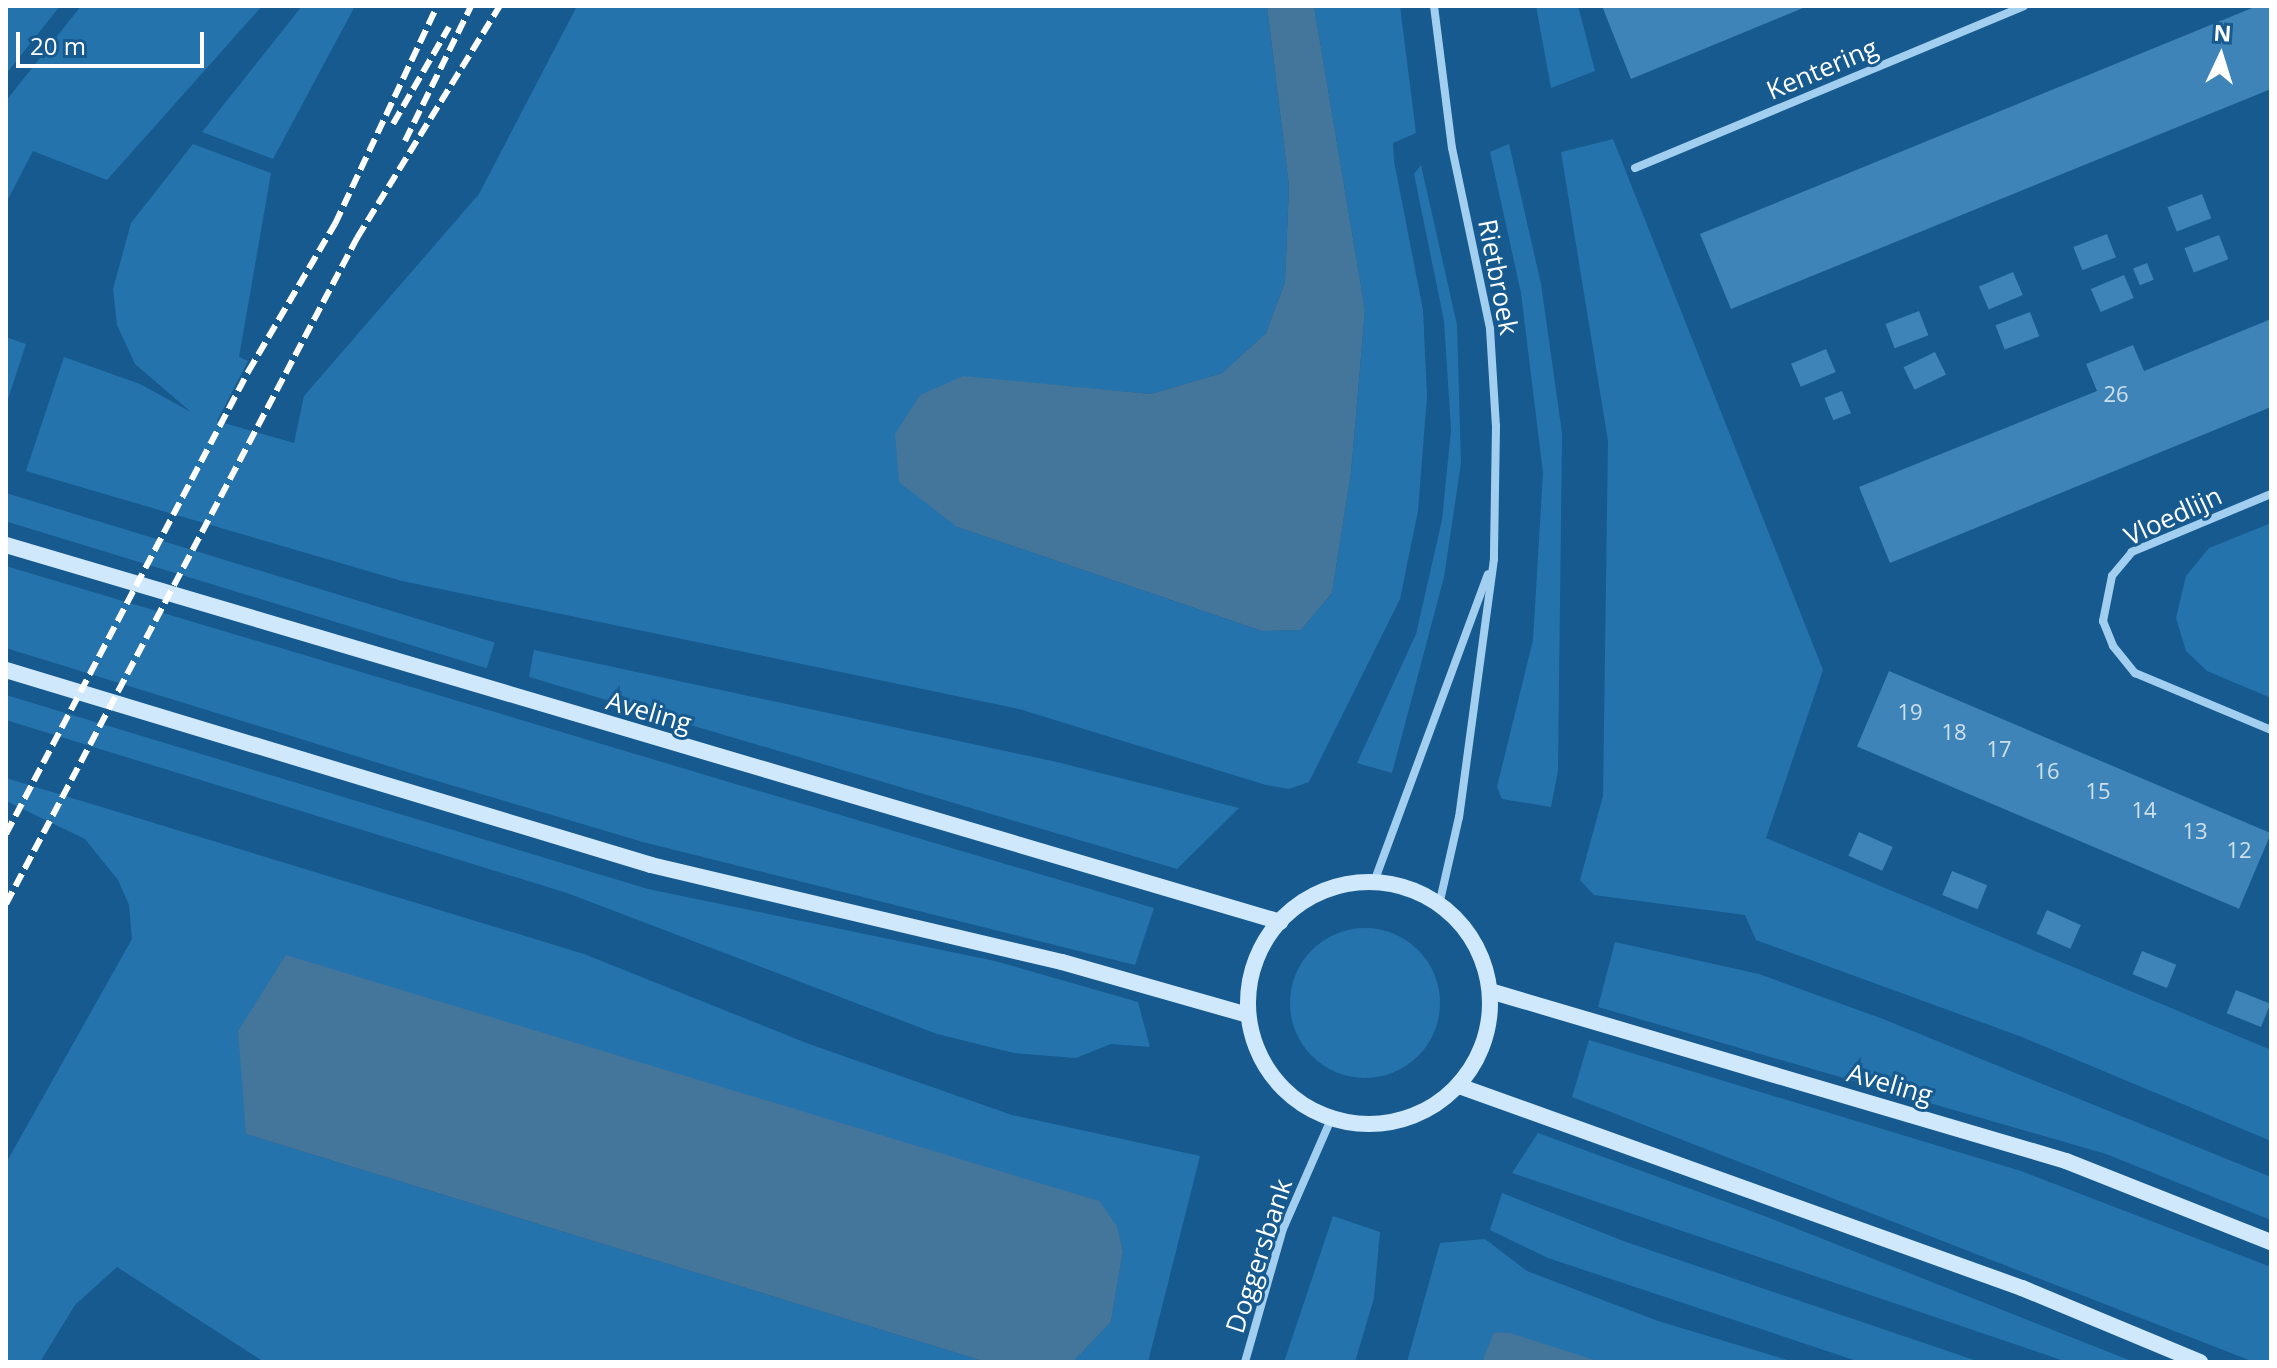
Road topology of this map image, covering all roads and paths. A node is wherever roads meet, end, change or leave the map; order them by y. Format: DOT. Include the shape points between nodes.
graph roads {
  1 [pos="1434,6"];
  2 [pos="2024,6"];
  3 [pos="1635,168"];
  4 [pos="2271,494"];
  5 [pos="6,545"];
  6 [pos="1494,559"];
  7 [pos="6,670"];
  8 [pos="2271,730"];
  9 [pos="1374,882"];
  10 [pos="1439,905"];
  11 [pos="1280,922"];
  12 [pos="1490,991"];
  13 [pos="1248,1015"];
  14 [pos="1459,1086"];
  15 [pos="1331,1119"];
  16 [pos="2271,1242"];
  17 [pos="1245,1362"];
  18 [pos="2200,1362"];
  1 -- 6 [label="street, Rietbroek" via="1452,148 1490,329"];
  2 -- 3 [label="street, Kentering"];
  4 -- 8 [label="street, Vloedlijn" via="2132,552 2112,576 2103,621 2113,646 2135,673"];
  5 -- 11 [label="main road, Aveling"];
  6 -- 9 [label="street, Rietbroek"];
  6 -- 10 [label="street, Rietbroek" via="1459,817"];
  7 -- 13 [label="main road" via="651,865 1062,962"];
  9 -- 10 [label="main road" via="1404,887"];
  9 -- 11 [label="main road" via="1319,893"];
  10 -- 12 [label="main road" via="1474,942"];
  11 -- 13 [label="main road" via="1254,965"];
  12 -- 14 [label="main road" via="1487,1033"];
  12 -- 16 [label="main road, Aveling" via="2066,1161"];
  13 -- 15 [label="main road" via="1262,1059 1279,1085"];
  14 -- 15 [label="main road" via="1398,1121"];
  14 -- 18 [label="main road" via="2022,1288"];
  15 -- 17 [label="street, Doggersbank" via="1283,1229"];
}
